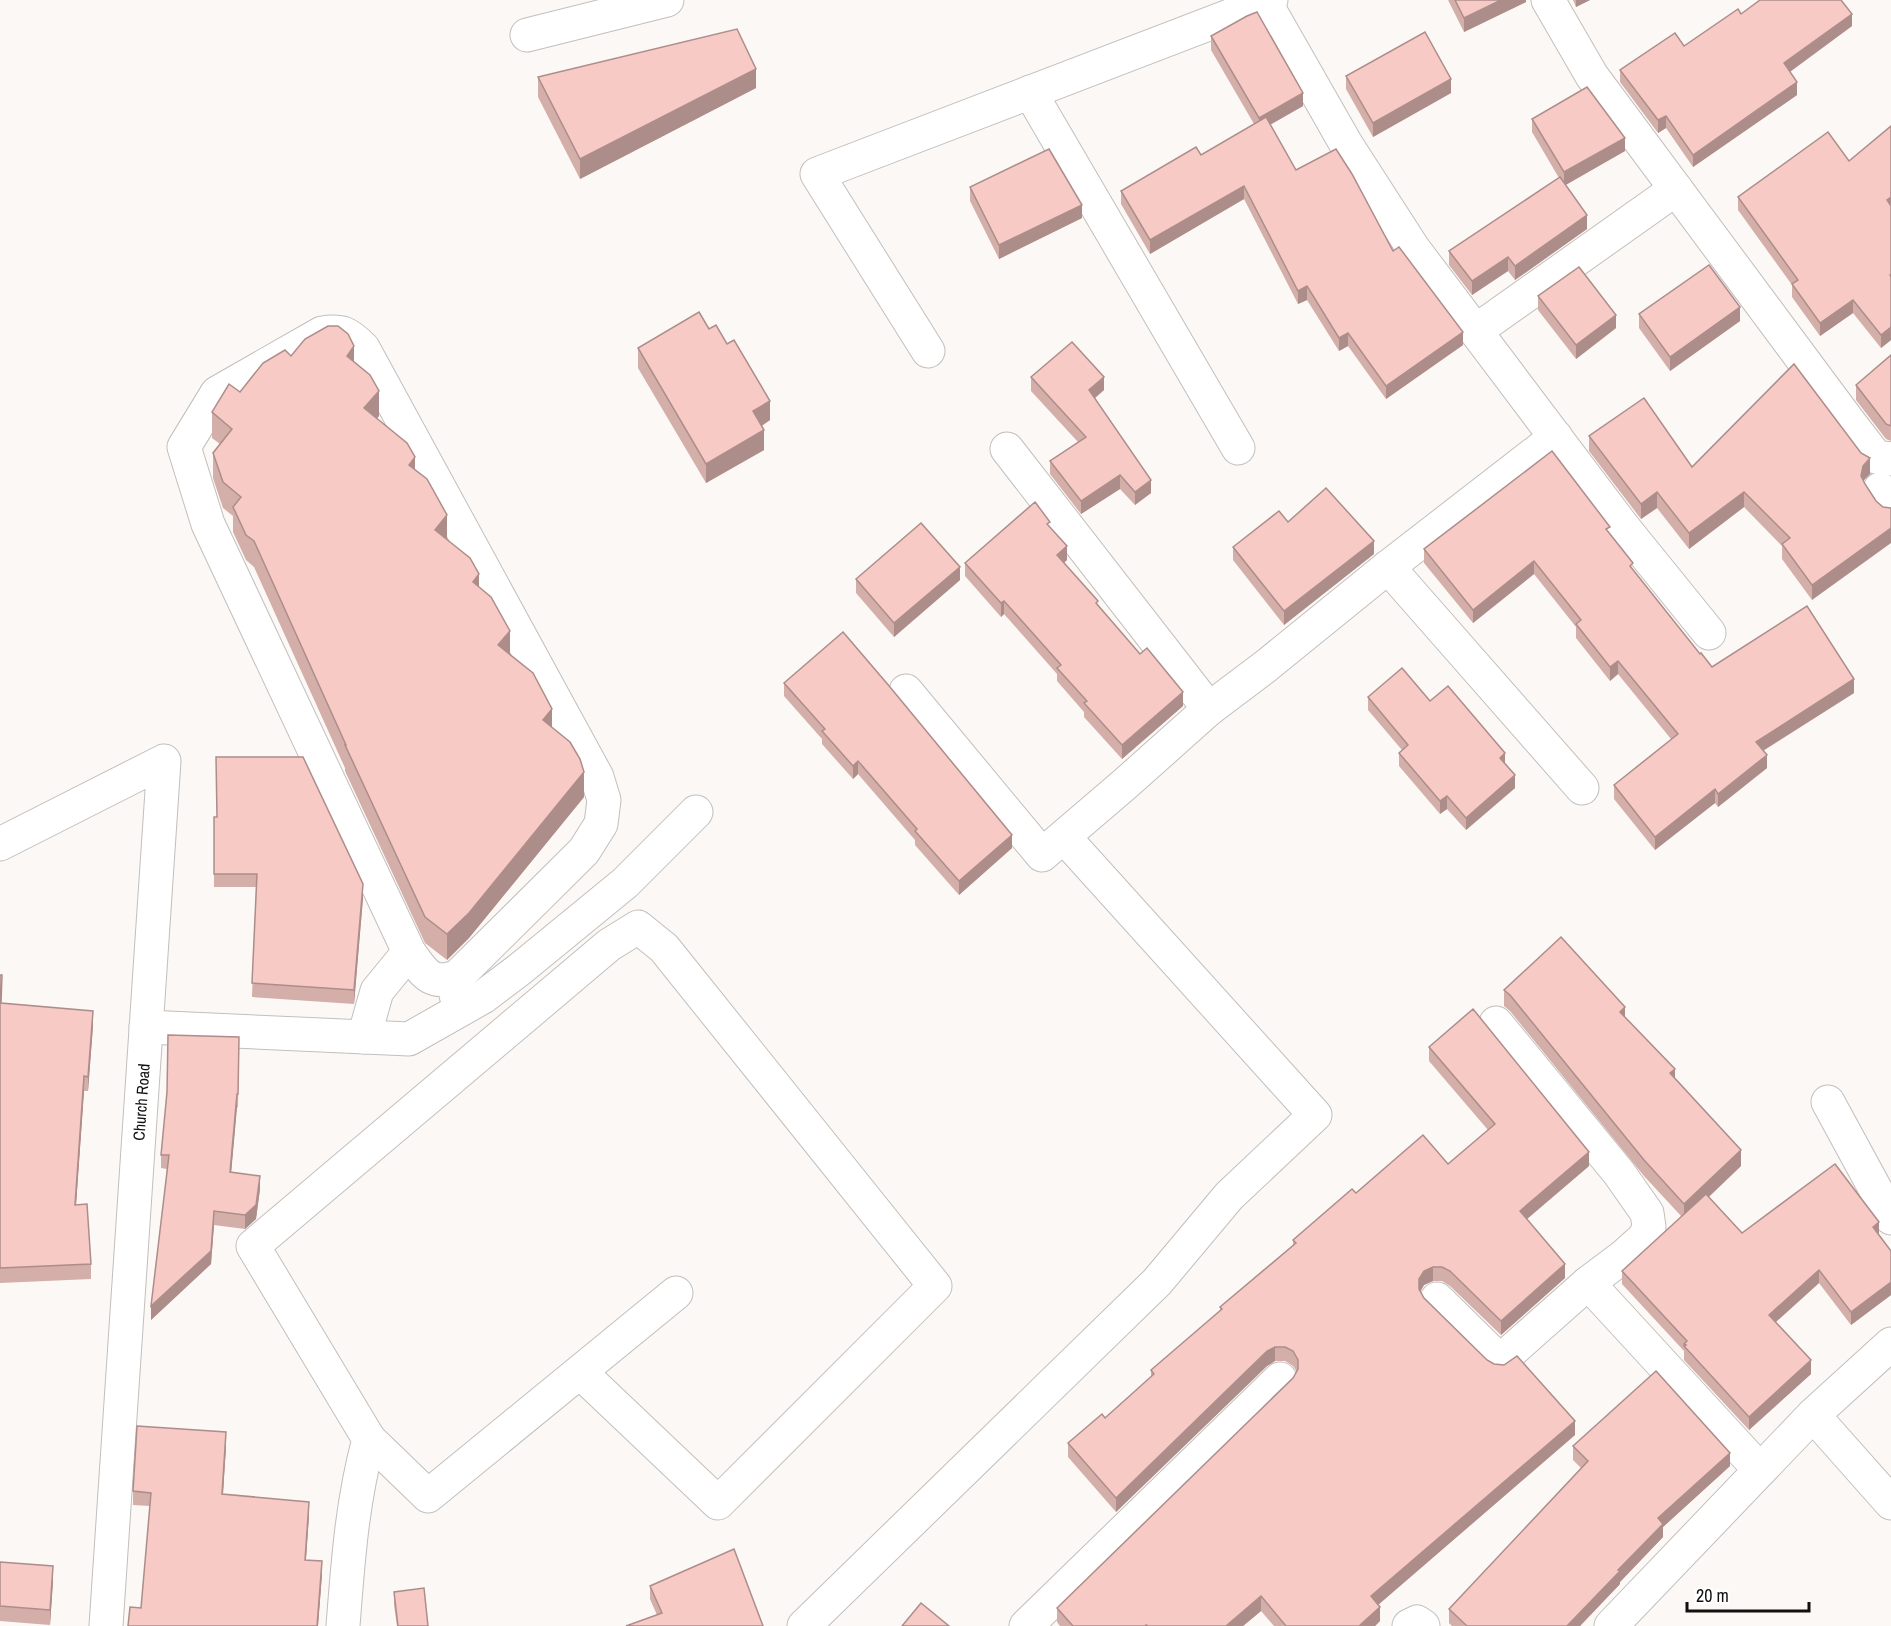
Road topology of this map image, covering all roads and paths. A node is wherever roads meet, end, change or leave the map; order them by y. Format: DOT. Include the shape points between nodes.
graph roads {
  1 [pos="667,0"];
  2 [pos="1548,0"];
  3 [pos="1268,1"];
  4 [pos="527,34"];
  5 [pos="1030,92"];
  6 [pos="1676,189"];
  7 [pos="1476,330"];
  8 [pos="928,351"];
  9 [pos="1556,437"];
  10 [pos="1238,448"];
  11 [pos="1007,449"];
  12 [pos="1891,459"];
  13 [pos="1388,567"];
  14 [pos="1708,633"];
  15 [pos="906,691"];
  16 [pos="1209,709"];
  17 [pos="1582,788"];
  18 [pos="696,812"];
  19 [pos="1064,837"];
  20 [pos="0,844"];
  21 [pos="406,956"];
  22 [pos="458,998"];
  23 [pos="1496,1023"];
  24 [pos="146,1027"];
  25 [pos="364,1037"];
  26 [pos="484,1051"];
  27 [pos="1828,1102"];
  28 [pos="1891,1218"];
  29 [pos="1588,1283"];
  30 [pos="676,1293"];
  31 [pos="1437,1299"];
  32 [pos="1891,1344"];
  33 [pos="580,1372"];
  34 [pos="1280,1379"];
  35 [pos="1813,1415"];
  36 [pos="369,1439"];
  37 [pos="1760,1470"];
  38 [pos="1891,1503"];
  39 [pos="106,1626"];
  40 [pos="343,1626"];
  41 [pos="804,1626"];
  42 [pos="1026,1626"];
  43 [pos="1409,1626"];
  44 [pos="1423,1626"];
  45 [pos="1611,1626"];
  1 -- 4 [label="street"];
  2 -- 6 [label="street" via="1592,76"];
  3 -- 5 [label="street"];
  3 -- 7 [label="street" via="1346,144 1413,249"];
  5 -- 8 [label="street" via="818,174"];
  5 -- 10 [label="street"];
  6 -- 7 [label="street"];
  6 -- 12 [label="street" via="1876,457"];
  7 -- 9 [label="street"];
  9 -- 13 [label="street"];
  9 -- 14 [label="street"];
  11 -- 16 [label="street"];
  13 -- 16 [label="street"];
  13 -- 17 [label="street"];
  15 -- 19 [label="street" via="1042,855"];
  16 -- 19 [label="street"];
  18 -- 22 [label="street" via="625,883 483,997"];
  19 -- 41 [label="street" via="1315,1115 1229,1196 1157,1282"];
  20 -- 24 [label="street, Church Road" via="164,761"];
  21 -- 22 [label="street" via="425,973 445,981"];
  21 -- 22 [label="street" via="208,524 184,447 218,393 322,333 338,331 354,338 363,348 597,777 604,800 601,824 584,851"];
  21 -- 25 [label="street" via="376,991"];
  22 -- 25 [label="street" via="409,1039"];
  22 -- 26 [label="street"];
  23 -- 29 [label="street" via="1647,1213 1649,1227 1645,1237"];
  24 -- 25 [label="street"];
  24 -- 39 [label="street, Church Road"];
  26 -- 33 [label="street" via="609,945 638,927 663,948 935,1286 718,1503"];
  26 -- 36 [label="street" via="253,1246"];
  27 -- 28 [label="street"];
  29 -- 31 [label="street" via="1500,1361"];
  29 -- 37 [label="street"];
  30 -- 33 [label="street"];
  32 -- 35 [label="street"];
  33 -- 36 [label="street" via="428,1496"];
  34 -- 42 [label="street"];
  35 -- 37 [label="street"];
  35 -- 38 [label="street"];
  36 -- 40 [label="street" via="350,1534"];
  37 -- 45 [label="street"];
  43 -- 44 [label="street" via="1417,1622"];
}
